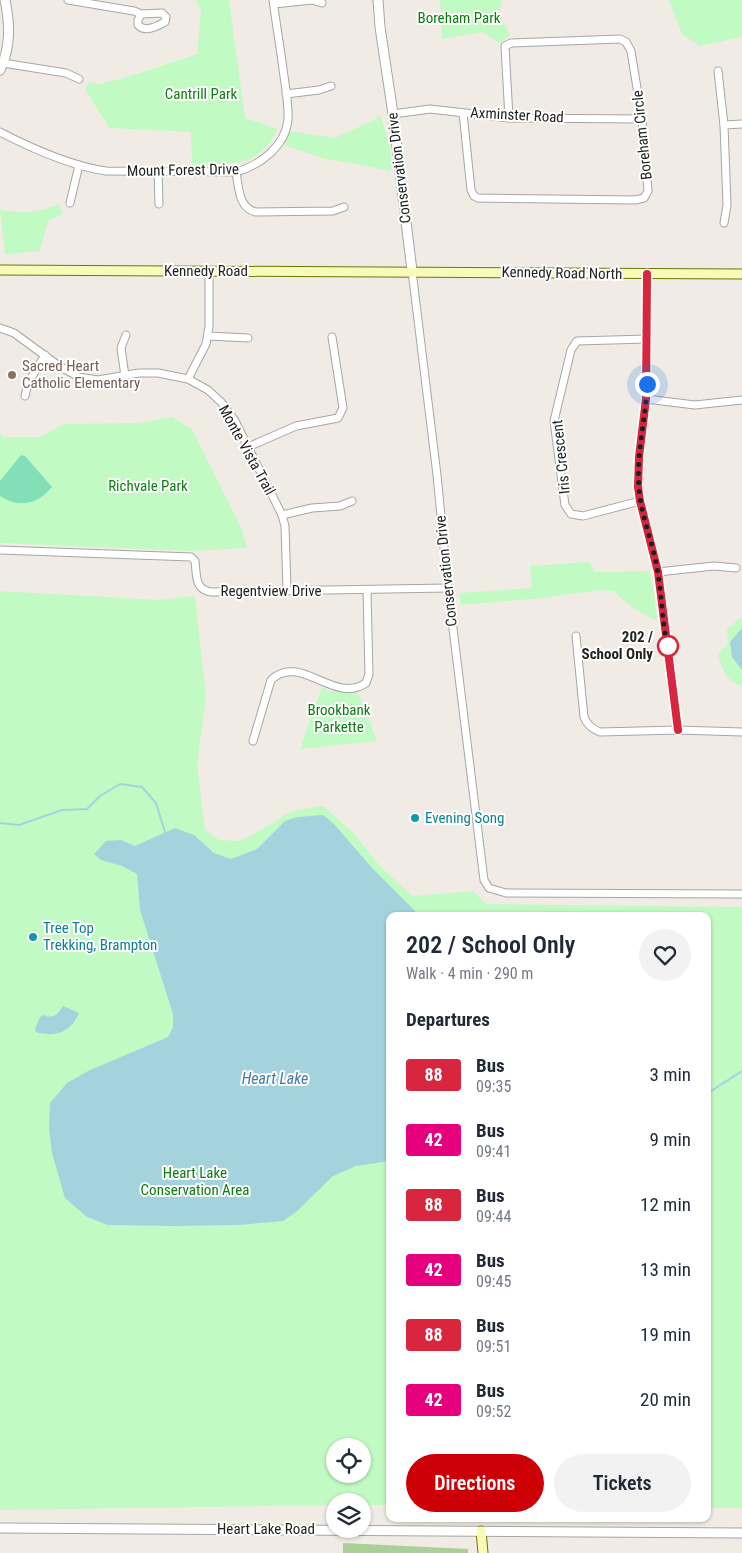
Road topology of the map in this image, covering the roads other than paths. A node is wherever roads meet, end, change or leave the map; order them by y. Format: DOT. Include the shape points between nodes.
graph roads {
  1 [pos="6,0"];
  2 [pos="68,0"];
  3 [pos="378,0"];
  4 [pos="273,2"];
  5 [pos="322,3"];
  6 [pos="141,14"];
  7 [pos="2,67"];
  8 [pos="718,70"];
  9 [pos="79,79"];
  10 [pos="331,86"];
  11 [pos="286,94"];
  12 [pos="463,113"];
  13 [pos="393,114"];
  14 [pos="509,118"];
  15 [pos="642,119"];
  16 [pos="742,124"];
  17 [pos="724,125"];
  18 [pos="0,132"];
  19 [pos="79,165"];
  20 [pos="158,171"];
  21 [pos="236,172"];
  22 [pos="70,203"];
  23 [pos="159,204"];
  24 [pos="344,207"];
  25 [pos="724,223"];
  26 [pos="0,270"];
  27 [pos="412,271"];
  28 [pos="209,272"];
  29 [pos="647,274"];
  30 [pos="742,274"];
  31 [pos="0,328"];
  32 [pos="126,335"];
  33 [pos="208,336"];
  34 [pos="332,337"];
  35 [pos="248,338"];
  36 [pos="647,339"];
  37 [pos="45,355"];
  38 [pos="125,376"];
  39 [pos="188,379"];
  40 [pos="25,396"];
  41 [pos="646,399"];
  42 [pos="742,400"];
  43 [pos="248,447"];
  44 [pos="352,501"];
  45 [pos="640,501"];
  46 [pos="282,515"];
  47 [pos="0,550"];
  48 [pos="736,568"];
  49 [pos="658,572"];
  50 [pos="448,588"];
  51 [pos="367,590"];
  52 [pos="287,591"];
  53 [pos="576,636"];
  54 [pos="678,730"];
  55 [pos="742,732"];
  56 [pos="253,741"];
  57 [pos="742,894"];
  58 [pos="0,1528"];
  59 [pos="481,1530"];
  60 [pos="742,1533"];
  61 [pos="483,1553"];
  1 -- 7 [label="street" via="10,25"];
  2 -- 6 [label="street"];
  3 -- 13 [label="street, Conservation Drive"];
  4 -- 5 [label="street" via="312,0"];
  4 -- 11 [label="street, Mount Forest Drive"];
  7 -- 9 [label="street" via="66,73"];
  8 -- 17 [label="street"];
  10 -- 11 [label="street"];
  11 -- 21 [label="street, Mount Forest Drive" via="288,120 281,140 264,160"];
  12 -- 13 [label="street, Axminster Road" via="430,109"];
  12 -- 14 [label="street, Axminster Road"];
  12 -- 15 [label="street, Boreham Circle" via="471,190 478,198 644,198 648,191"];
  13 -- 27 [label="street, Conservation Drive"];
  14 -- 15 [label="street, Axminster Road"];
  14 -- 15 [label="street, Boreham Circle" via="505,46 620,39 631,51"];
  16 -- 17 [label="street"];
  17 -- 25 [label="street" via="727,204"];
  18 -- 19 [label="street, Mount Forest Drive"];
  19 -- 20 [label="street, Mount Forest Drive" via="106,171"];
  19 -- 22 [label="street"];
  20 -- 21 [label="street, Mount Forest Drive"];
  20 -- 23 [label="street"];
  21 -- 24 [label="street" via="242,201 256,212 333,211"];
  26 -- 28 [label="main road, Kennedy Road"];
  27 -- 28 [label="main road, Kennedy Road"];
  27 -- 29 [label="main road, Kennedy Road North"];
  27 -- 50 [label="street, Conservation Drive"];
  28 -- 33 [label="street"];
  29 -- 30 [label="main road, Kennedy Road North"];
  29 -- 36 [label="street"];
  31 -- 37 [label="street, Monte Vista Trail" via="14,333"];
  32 -- 38 [label="street" via="121,348"];
  33 -- 35 [label="street"];
  33 -- 39 [label="street"];
  34 -- 43 [label="street" via="343,408 338,418 296,426"];
  36 -- 41 [label="street"];
  36 -- 45 [label="street, Iris Crescent" via="577,341 571,350 554,422 566,505 571,514 583,516"];
  37 -- 38 [label="street, Monte Vista Trail" via="79,377 98,380"];
  37 -- 40 [label="street" via="28,383"];
  38 -- 39 [label="street, Monte Vista Trail" via="158,373"];
  39 -- 43 [label="street, Monte Vista Trail" via="221,402"];
  41 -- 42 [label="street" via="695,405"];
  41 -- 45 [label="street" via="639,457"];
  43 -- 46 [label="street, Monte Vista Trail"];
  44 -- 46 [label="street" via="340,506"];
  45 -- 49 [label="street"];
  46 -- 52 [label="street, Monte Vista Trail"];
  47 -- 52 [label="street, Regentview Drive" via="191,557 195,560 198,580 204,590"];
  48 -- 49 [label="street" via="714,566"];
  49 -- 54 [label="street"];
  50 -- 51 [label="street, Regentview Drive"];
  50 -- 57 [label="street, Conservation Drive" via="481,864 489,888 506,893"];
  51 -- 52 [label="street, Regentview Drive"];
  51 -- 56 [label="street" via="369,674 366,683 348,688 324,684 302,673 278,674 271,680"];
  53 -- 54 [label="street" via="587,724 600,732"];
  54 -- 55 [label="street"];
  58 -- 59 [label="street, Heart Lake Road"];
  59 -- 60 [label="street, Heart Lake Road"];
  59 -- 61 [label="main road"];
}
